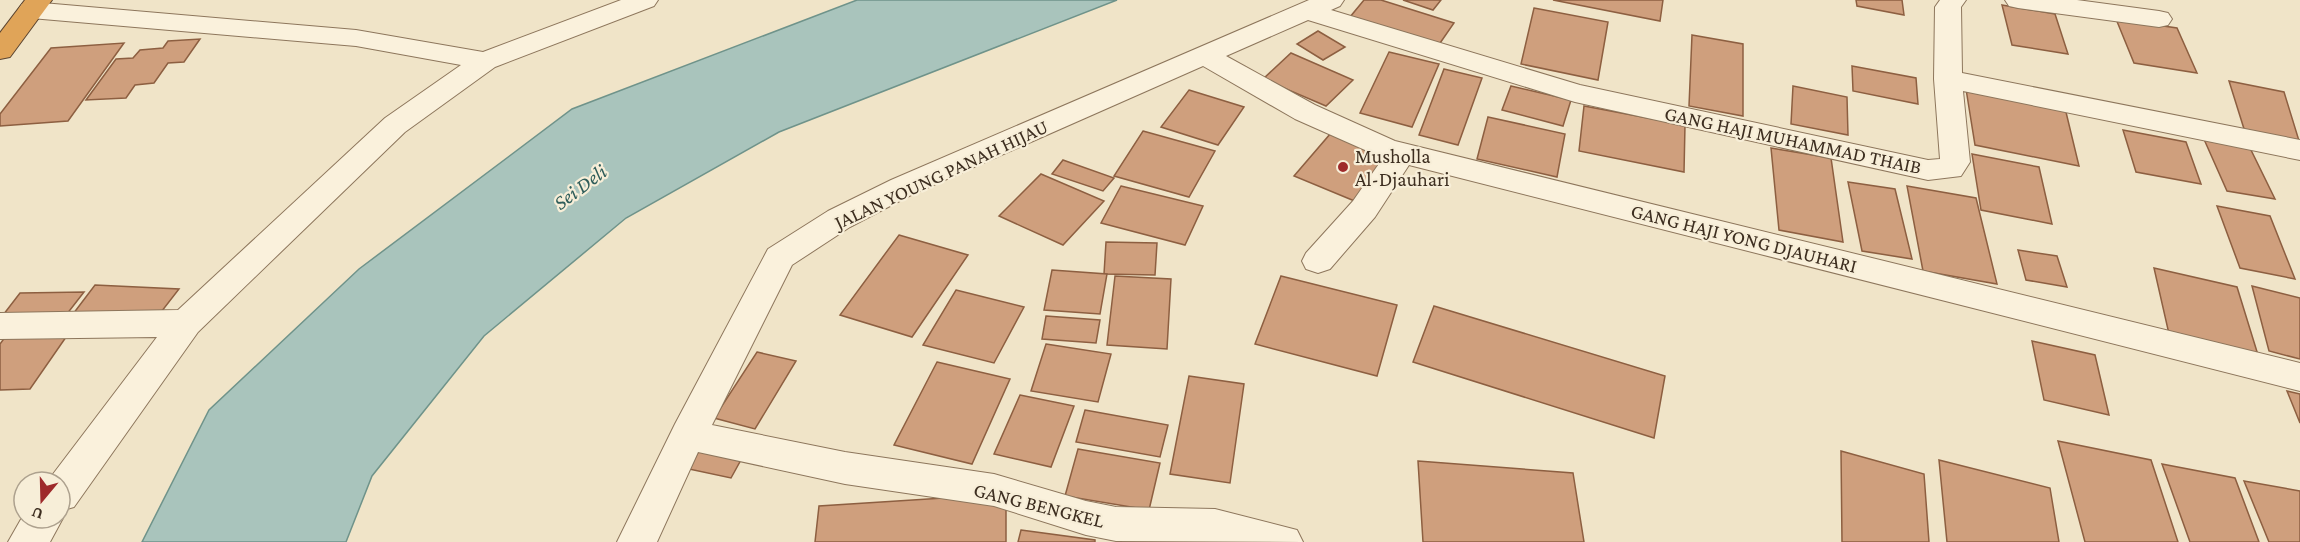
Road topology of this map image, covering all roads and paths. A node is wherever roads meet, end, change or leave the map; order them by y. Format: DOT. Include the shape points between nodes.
graph roads {
  1 [pos="645,0"];
  2 [pos="1953,0"];
  3 [pos="2018,0"];
  4 [pos="35,5"];
  5 [pos="1319,6"];
  6 [pos="2159,19"];
  7 [pos="0,51"];
  8 [pos="1205,56"];
  9 [pos="485,61"];
  10 [pos="1948,79"];
  11 [pos="2300,150"];
  12 [pos="1402,153"];
  13 [pos="1318,261"];
  14 [pos="186,322"];
  15 [pos="0,326"];
  16 [pos="2300,377"];
  17 [pos="688,435"];
  18 [pos="72,479"];
  19 [pos="637,542"];
  20 [pos="1283,542"];
  1 -- 9 [label="street"];
  2 -- 10 [label="street" via="1948,7"];
  3 -- 6 [label="street"];
  4 -- 7 [label="highway"];
  4 -- 9 [label="street" via="198,26 356,38"];
  5 -- 8 [label="street, JALAN YOUNG PANAH HIJAU"];
  5 -- 10 [label="street, GANG HAJI MUHAMMAD THAIB" via="1575,93 1928,170 1950,169 1955,162"];
  8 -- 12 [label="street, GANG HAJI YONG DJAUHARI" via="1305,112"];
  8 -- 17 [label="street, JALAN YOUNG PANAH HIJAU" via="903,187 839,219 780,257"];
  9 -- 14 [label="street" via="395,125"];
  10 -- 11 [label="street"];
  12 -- 13 [label="street" via="1364,209"];
  12 -- 16 [label="street, GANG HAJI YONG DJAUHARI"];
  14 -- 15 [label="street"];
  14 -- 18 [label="street"];
  17 -- 19 [label="street, JALAN YOUNG PANAH HIJAU"];
  17 -- 20 [label="street, GANG BENGKEL" via="845,468 994,490 1106,522 1215,526"];
}
